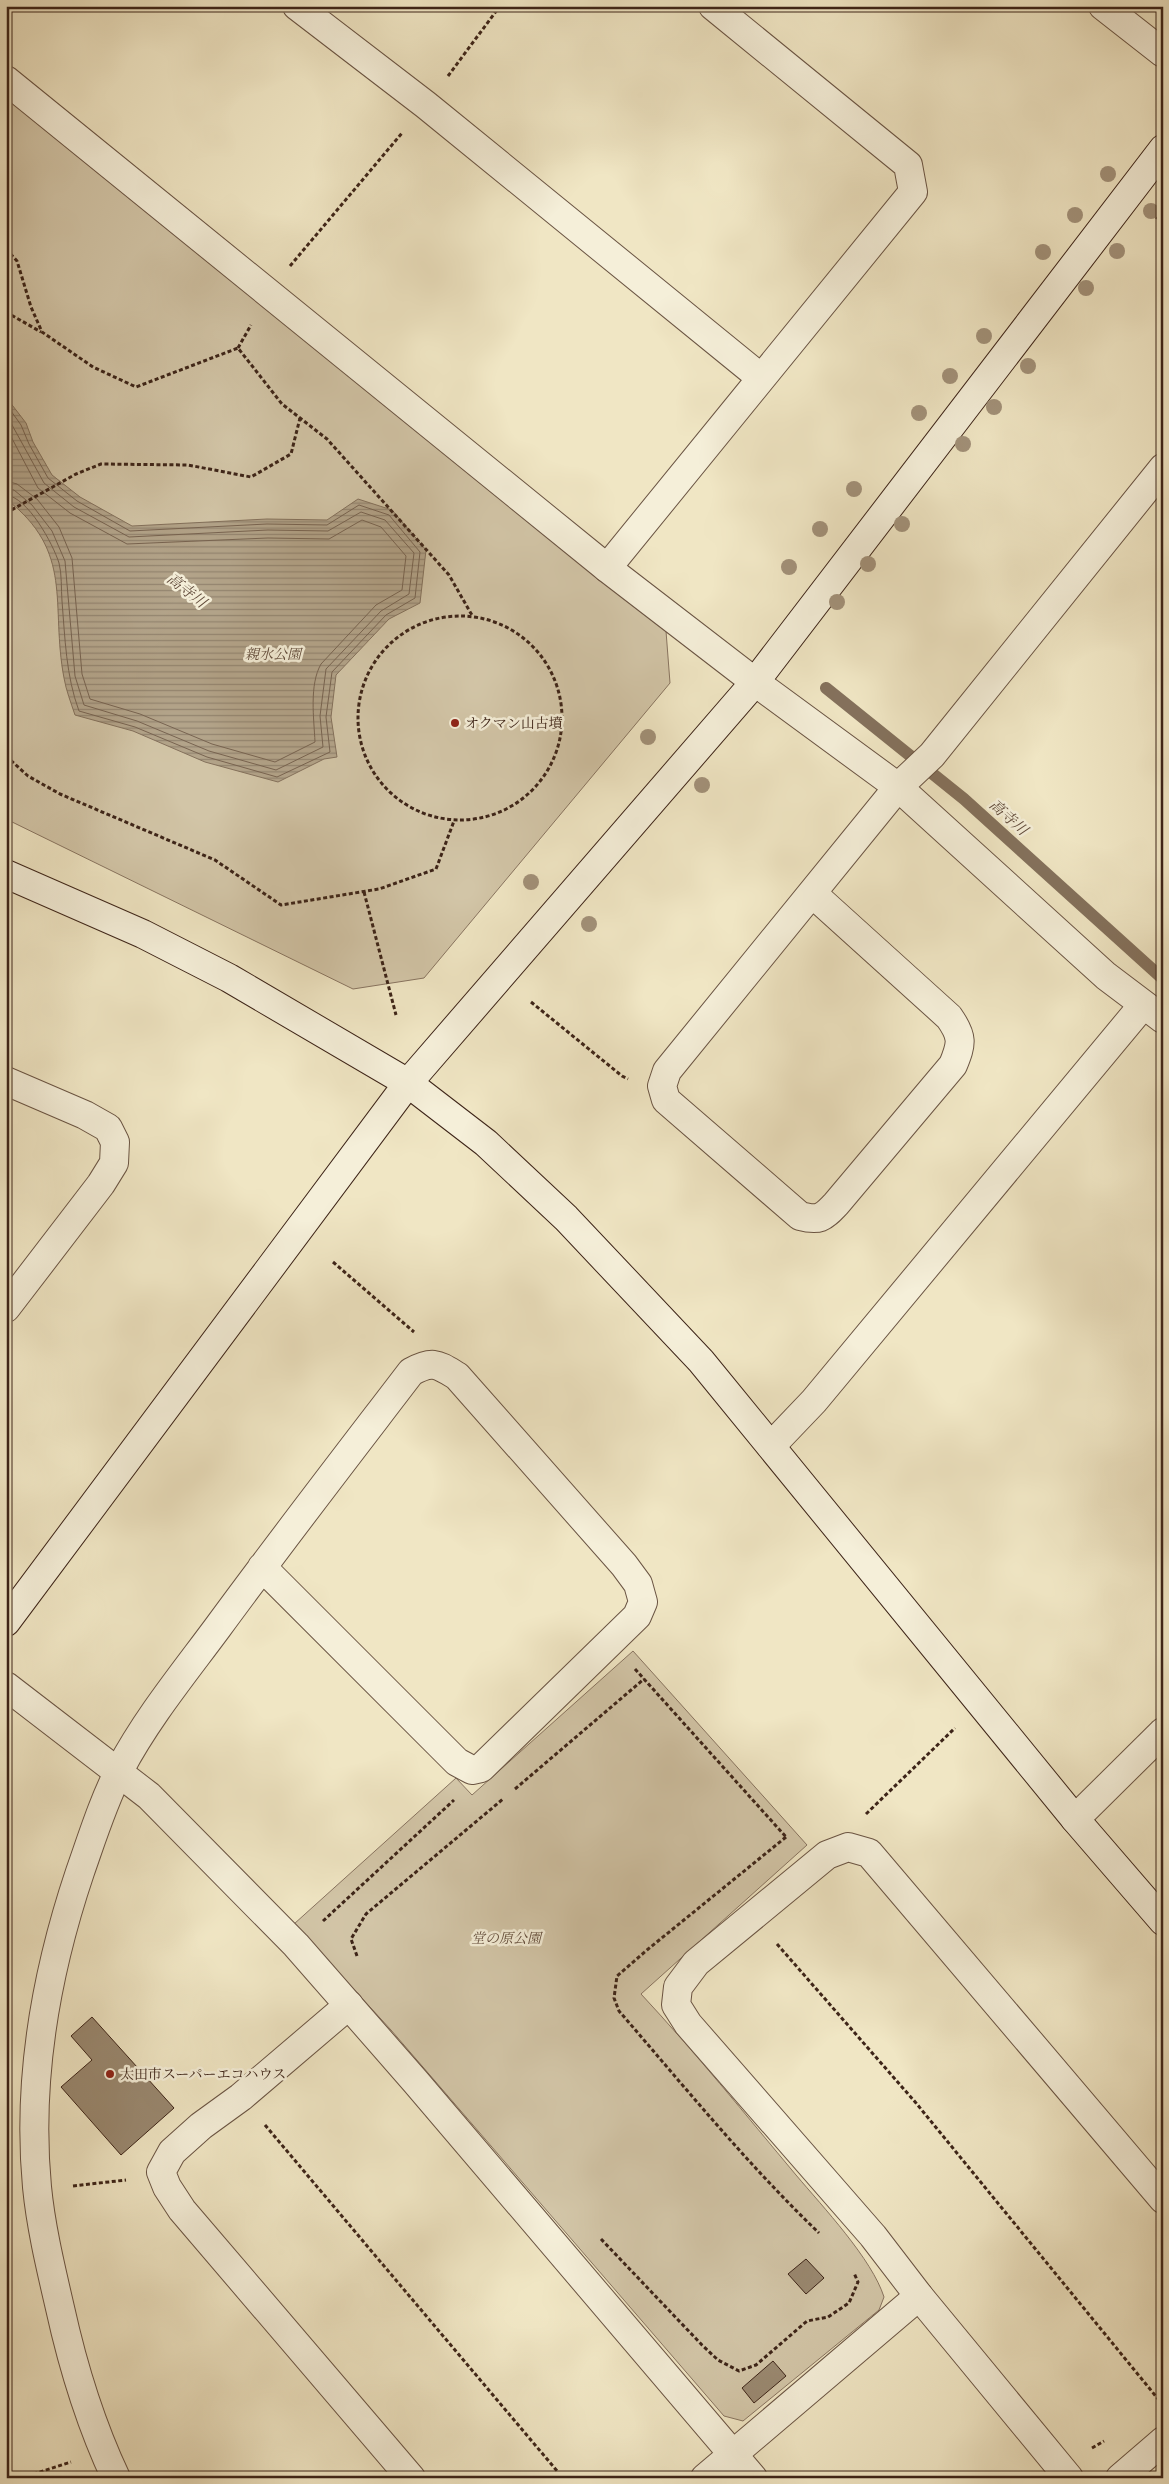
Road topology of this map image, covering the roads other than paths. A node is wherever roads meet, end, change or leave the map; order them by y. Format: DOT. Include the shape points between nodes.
graph roads {
  1 [pos="297,6"];
  2 [pos="713,6"];
  3 [pos="1103,6"];
  4 [pos="1163,54"];
  5 [pos="6,80"];
  6 [pos="1163,149"];
  7 [pos="760,377"];
  8 [pos="1163,468"];
  9 [pos="607,568"];
  10 [pos="755,682"];
  11 [pos="898,787"];
  12 [pos="6,874"];
  13 [pos="813,894"];
  14 [pos="1153,1012"];
  15 [pos="6,1081"];
  16 [pos="408,1083"];
  17 [pos="6,1308"];
  18 [pos="771,1446"];
  19 [pos="262,1566"];
  20 [pos="6,1622"];
  21 [pos="6,1686"];
  22 [pos="1163,1732"];
  23 [pos="119,1772"];
  24 [pos="1075,1819"];
  25 [pos="1163,1921"];
  26 [pos="349,2005"];
  27 [pos="1163,2200"];
  28 [pos="919,2296"];
  29 [pos="1163,2441"];
  30 [pos="735,2454"];
  31 [pos="116,2478"];
  32 [pos="411,2478"];
  33 [pos="705,2478"];
  34 [pos="753,2478"];
  35 [pos="1069,2478"];
  36 [pos="1120,2478"];
  1 -- 7 [label="street" via="426,105"];
  2 -- 7 [label="street" via="908,165 913,192"];
  3 -- 4 [label="street"];
  5 -- 9 [label="street"];
  6 -- 10 [label="street"];
  7 -- 9 [label="street"];
  8 -- 11 [label="street" via="932,755"];
  9 -- 10 [label="street"];
  10 -- 11 [label="street"];
  10 -- 16 [label="street"];
  11 -- 13 [label="street"];
  11 -- 14 [label="street" via="1106,976"];
  12 -- 16 [label="street" via="143,934 230,978"];
  13 -- 13 [label="street" via="667,1070 662,1086 666,1100 800,1216 813,1220 825,1216 836,1204 953,1065 960,1048 960,1033 949,1017"];
  14 -- 18 [label="street"];
  15 -- 17 [label="street" via="85,1115 108,1128 115,1142 114,1163 101,1184"];
  16 -- 18 [label="street" via="486,1144 566,1218 701,1361"];
  16 -- 20 [label="street"];
  18 -- 24 [label="street"];
  19 -- 19 [label="street" via="457,1762 472,1770 481,1768 612,1643 637,1616 643,1602 638,1584 624,1565 457,1376 439,1365 426,1364 411,1372"];
  19 -- 23 [label="street" via="144,1727"];
  21 -- 23 [label="street"];
  22 -- 24 [label="street"];
  23 -- 26 [label="street" via="149,1796 296,1945"];
  23 -- 31 [label="street" via="94,1832 61,1928 45,2001 37,2080 35,2158 49,2261 72,2360 98,2439"];
  24 -- 25 [label="street"];
  26 -- 30 [label="street"];
  26 -- 32 [label="street" via="241,2097 201,2126 172,2152 162,2172 167,2187 182,2210"];
  27 -- 28 [label="street" via="892,1877 869,1853 848,1847 811,1866 696,1963 678,1987 676,2005 688,2024 872,2236"];
  28 -- 30 [label="street"];
  28 -- 35 [label="street"];
  29 -- 36 [label="street"];
  30 -- 33 [label="street"];
  30 -- 34 [label="street"];
}
